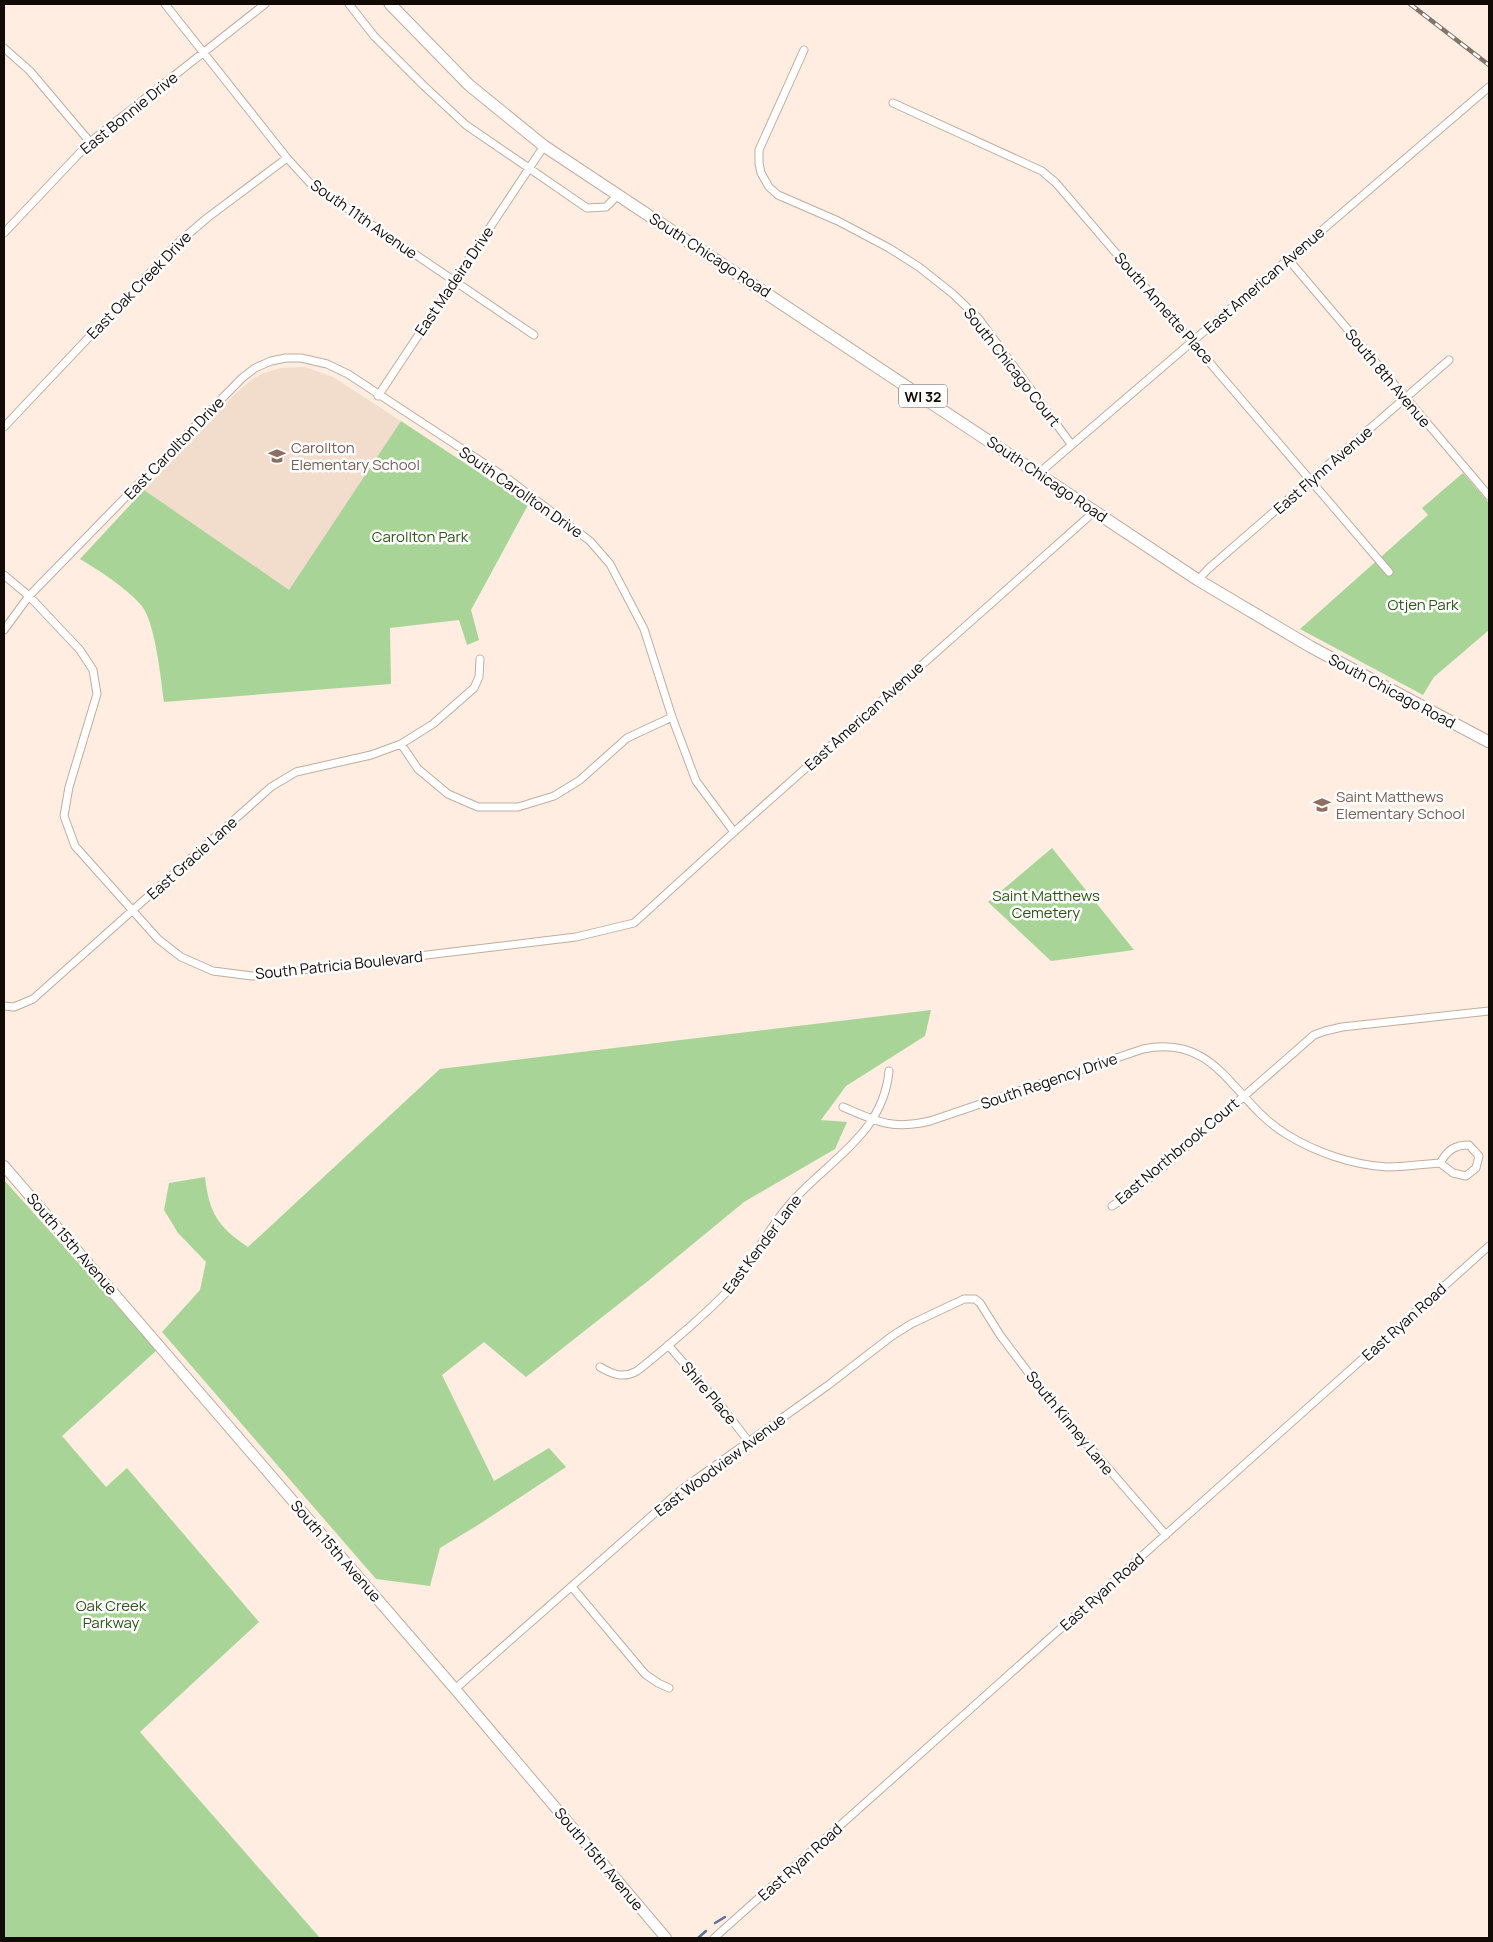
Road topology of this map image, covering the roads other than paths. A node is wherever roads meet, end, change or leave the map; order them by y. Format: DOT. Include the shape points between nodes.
graph roads {
  1 [pos="165,4"];
  2 [pos="265,4"];
  3 [pos="349,4"];
  4 [pos="390,4"];
  5 [pos="4,48"];
  6 [pos="804,50"];
  7 [pos="203,52"];
  8 [pos="1489,87"];
  9 [pos="893,103"];
  10 [pos="90,142"];
  11 [pos="544,146"];
  12 [pos="287,158"];
  13 [pos="530,168"];
  14 [pos="618,194"];
  15 [pos="4,233"];
  16 [pos="1288,259"];
  17 [pos="454,280"];
  18 [pos="534,335"];
  19 [pos="1192,342"];
  20 [pos="1449,360"];
  21 [pos="378,396"];
  22 [pos="1405,398"];
  23 [pos="4,427"];
  24 [pos="1071,444"];
  25 [pos="1039,473"];
  26 [pos="1312,480"];
  27 [pos="1489,496"];
  28 [pos="1094,511"];
  29 [pos="1389,572"];
  30 [pos="4,575"];
  31 [pos="1198,580"];
  32 [pos="29,596"];
  33 [pos="4,630"];
  34 [pos="480,659"];
  35 [pos="672,717"];
  36 [pos="1489,742"];
  37 [pos="401,744"];
  38 [pos="734,832"];
  39 [pos="132,911"];
  40 [pos="634,923"];
  41 [pos="4,1006"];
  42 [pos="1489,1011"];
  43 [pos="889,1071"];
  44 [pos="1243,1096"];
  45 [pos="843,1107"];
  46 [pos="873,1119"];
  47 [pos="1440,1163"];
  48 [pos="4,1166"];
  49 [pos="1112,1206"];
  50 [pos="1489,1246"];
  51 [pos="983,1306"];
  52 [pos="668,1345"];
  53 [pos="600,1367"];
  54 [pos="749,1442"];
  55 [pos="1166,1535"];
  56 [pos="572,1587"];
  57 [pos="669,1688"];
  58 [pos="455,1689"];
  59 [pos="666,1938"];
  60 [pos="714,1938"];
  1 -- 7 [label="street, South 11th Avenue"];
  2 -- 7 [label="street, East Bonnie Drive"];
  3 -- 13 [label="street" via="374,36 466,125"];
  4 -- 11 [label="main road, South Chicago Road / WI 32" via="469,85"];
  5 -- 10 [label="street" via="30,71"];
  6 -- 24 [label="street, South Chicago Court" via="759,150 758,163 769,187 889,248 942,284 979,319"];
  7 -- 10 [label="street, East Bonnie Drive"];
  7 -- 12 [label="street, South 11th Avenue"];
  8 -- 16 [label="street, East American Avenue"];
  9 -- 19 [label="street, South Annette Place" via="1042,171 1056,183"];
  10 -- 15 [label="street, East Bonnie Drive"];
  11 -- 13 [label="street, East Madeira Drive"];
  11 -- 14 [label="main road, South Chicago Road / WI 32"];
  12 -- 17 [label="street, South 11th Avenue" via="310,183"];
  12 -- 23 [label="street, East Oak Creek Drive" via="178,243"];
  13 -- 14 [label="street" via="587,208 606,207"];
  13 -- 17 [label="street, East Madeira Drive"];
  14 -- 25 [label="main road, South Chicago Road / WI 32"];
  16 -- 19 [label="street, East American Avenue"];
  16 -- 22 [label="street, South 8th Avenue"];
  17 -- 18 [label="street, South 11th Avenue"];
  17 -- 21 [label="street, East Madeira Drive"];
  19 -- 24 [label="street, East American Avenue"];
  19 -- 26 [label="street, South Annette Place"];
  20 -- 22 [label="street, East Flynn Avenue"];
  21 -- 32 [label="street, East Carollton Drive" via="348,374 313,360 286,358 256,368 228,392"];
  21 -- 35 [label="street, South Carollton Drive" via="511,481 590,541 610,564 644,629"];
  22 -- 26 [label="street, East Flynn Avenue"];
  22 -- 27 [label="street, South 8th Avenue"];
  24 -- 25 [label="street, East American Avenue"];
  25 -- 28 [label="main road, South Chicago Road / WI 32"];
  26 -- 29 [label="street, South Annette Place"];
  26 -- 31 [label="street, East Flynn Avenue"];
  28 -- 31 [label="main road, South Chicago Road / WI 32"];
  28 -- 38 [label="street, East American Avenue"];
  30 -- 32 [label="street, South Patricia Boulevard"];
  31 -- 36 [label="main road, South Chicago Road / WI 32" via="1311,647"];
  32 -- 33 [label="street, East Carollton Drive"];
  32 -- 39 [label="street, South Patricia Boulevard" via="80,650 93,670 97,694 69,787 64,816 75,846"];
  34 -- 37 [label="street, East Gracie Lane" via="479,678 474,688 433,724"];
  35 -- 37 [label="street" via="627,738 580,780 554,796 518,807 478,807 448,794 418,769"];
  35 -- 38 [label="street, South Carollton Drive" via="696,781"];
  37 -- 39 [label="street, East Gracie Lane" via="371,755 296,772 271,787"];
  38 -- 40 [label="street, East American Avenue"];
  39 -- 40 [label="street, South Patricia Boulevard" via="158,939 181,957 212,971 252,976 576,937"];
  39 -- 41 [label="street, East Gracie Lane" via="33,999 14,1007"];
  42 -- 44 [label="street, East Northbrook Court" via="1325,1030 1302,1044"];
  43 -- 46 [label="street, East Kender Lane" via="885,1096"];
  44 -- 46 [label="street, South Regency Drive" via="1204,1057 1177,1047 1157,1046 930,1121 902,1126"];
  44 -- 47 [label="street, South Regency Drive" via="1285,1134 1331,1155 1385,1167"];
  44 -- 49 [label="street, East Northbrook Court"];
  45 -- 46 [label="street, South Regency Drive"];
  46 -- 52 [label="street, East Kender Lane" via="857,1140 783,1212 725,1294"];
  47 -- 47 [label="street" via="1453,1173 1466,1176 1476,1168 1478,1156 1469,1145 1457,1145"];
  48 -- 58 [label="street, South 15th Avenue"];
  50 -- 55 [label="street, East Ryan Road"];
  51 -- 54 [label="street, East Woodview Avenue" via="975,1299 964,1299 911,1324"];
  51 -- 55 [label="street, South Kinney Lane" via="1000,1335 1049,1400"];
  52 -- 53 [label="street, East Kender Lane" via="630,1375 620,1376"];
  52 -- 54 [label="street, Shire Place"];
  54 -- 56 [label="street, East Woodview Avenue" via="682,1490"];
  55 -- 60 [label="street, East Ryan Road"];
  56 -- 57 [label="street" via="645,1674"];
  56 -- 58 [label="street, East Woodview Avenue"];
  58 -- 59 [label="street, South 15th Avenue"];
}
